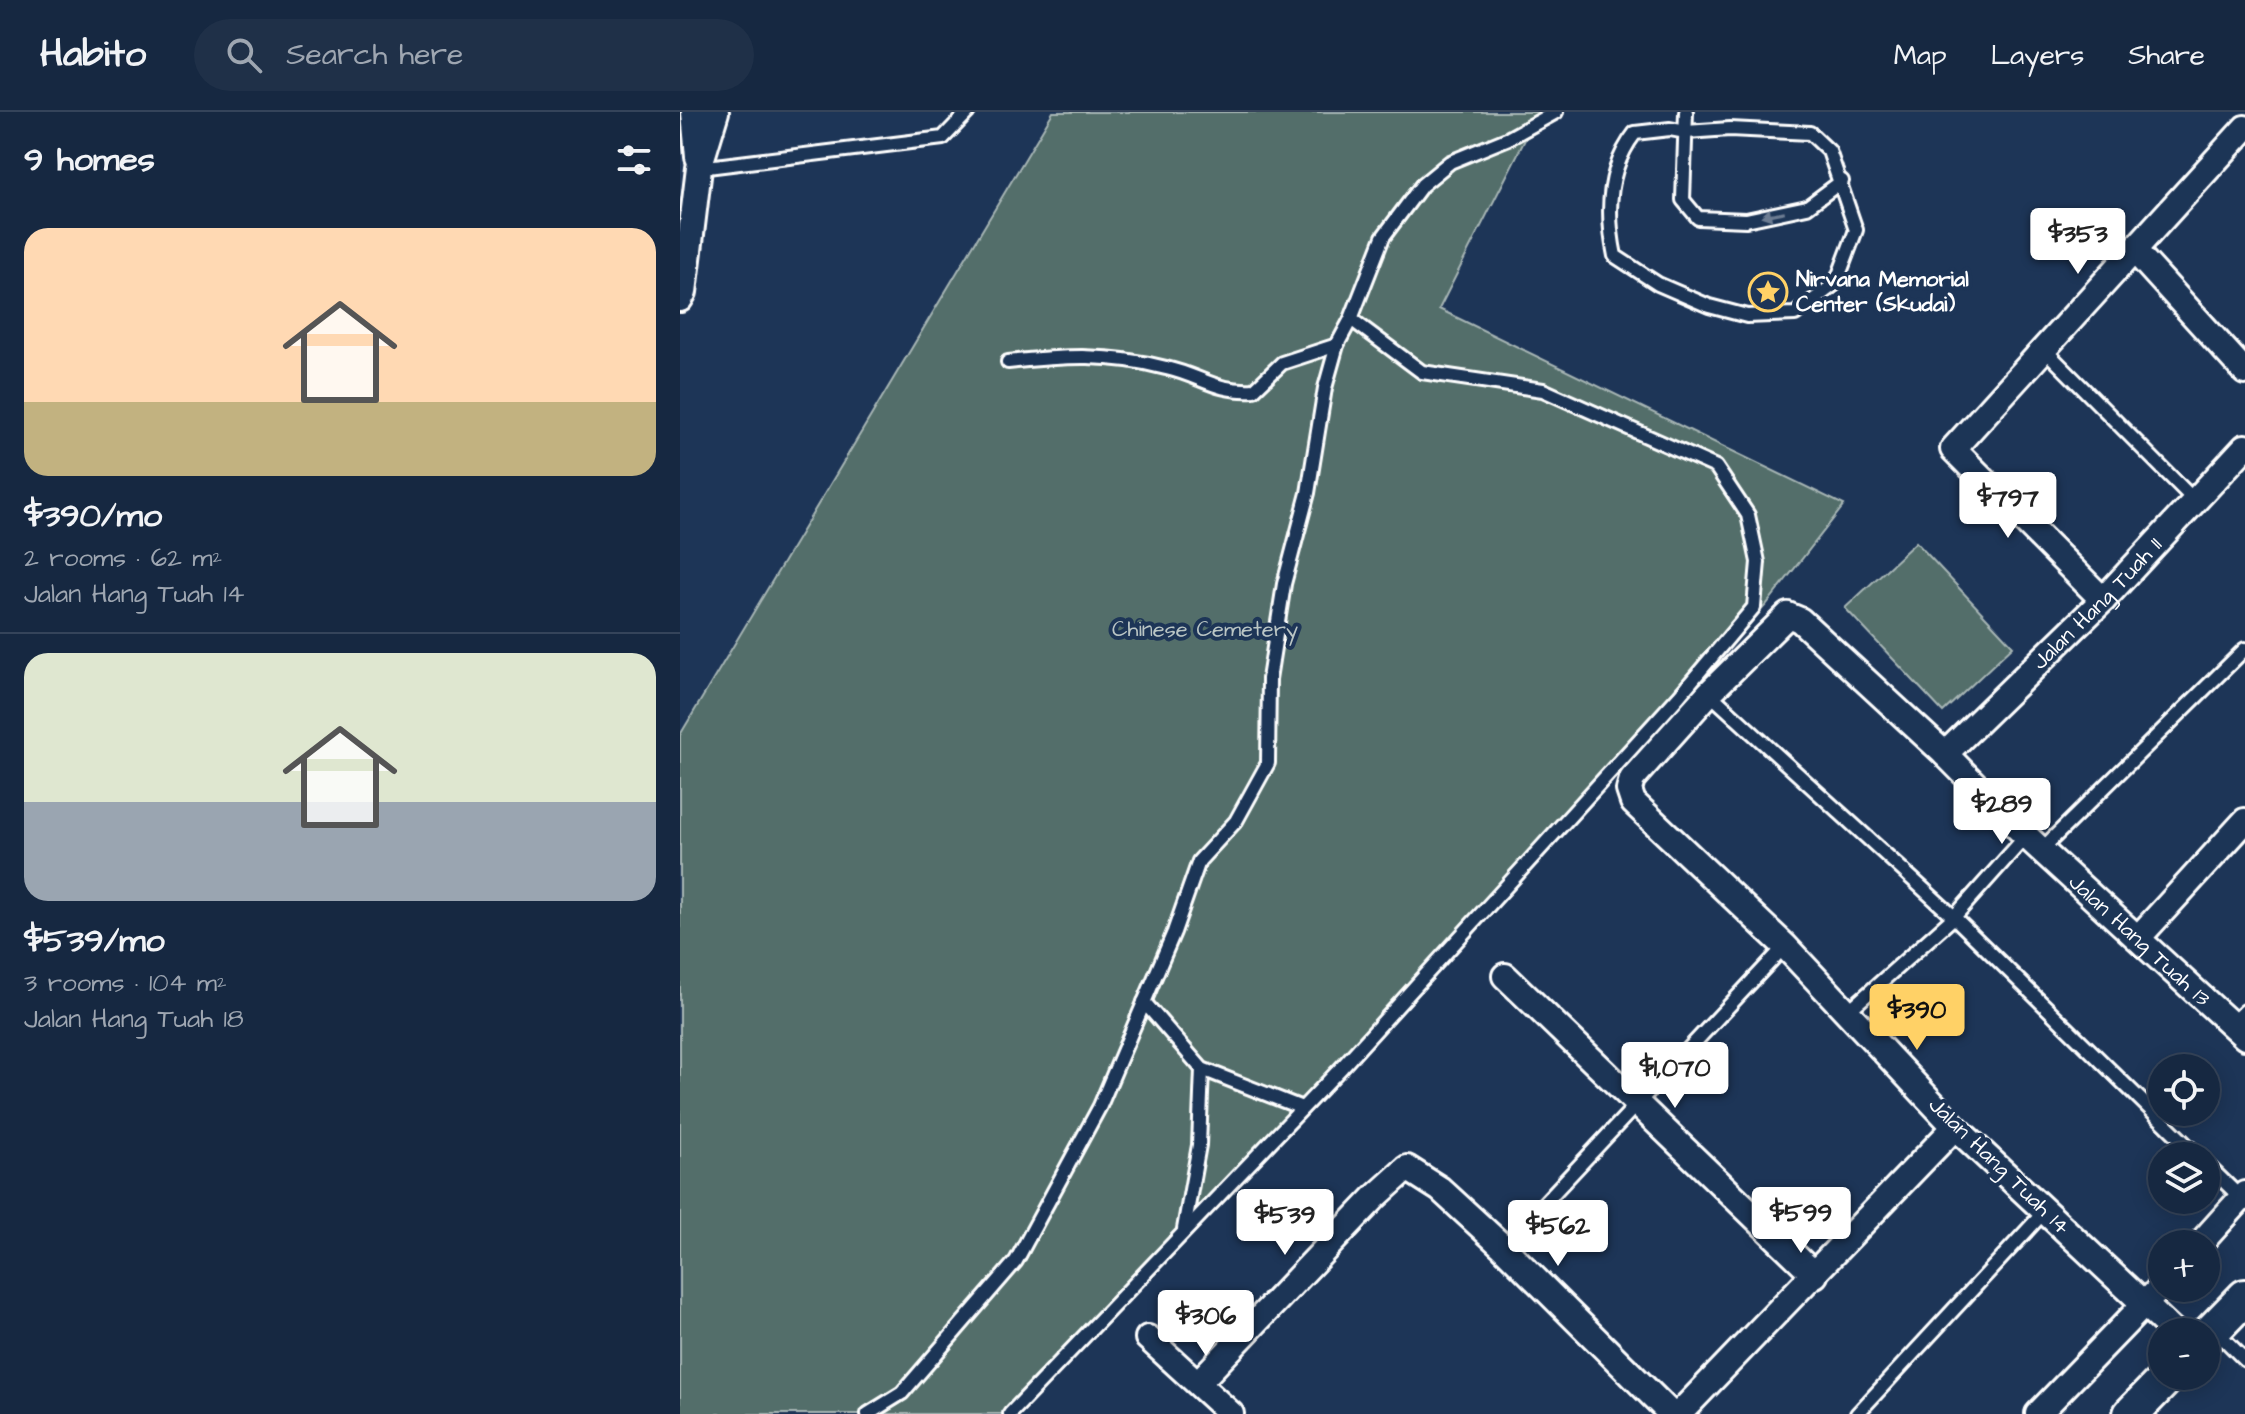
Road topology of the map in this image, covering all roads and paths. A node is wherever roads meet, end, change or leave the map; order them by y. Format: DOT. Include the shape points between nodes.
graph roads {
  1 [pos="694,112"];
  2 [pos="716,112"];
  3 [pos="968,112"];
  4 [pos="1556,112"];
  5 [pos="1686,112"];
  6 [pos="2245,128"];
  7 [pos="1686,132"];
  8 [pos="699,168"];
  9 [pos="1842,181"];
  10 [pos="687,213"];
  11 [pos="2135,251"];
  12 [pos="680,299"];
  13 [pos="1351,319"];
  14 [pos="1337,345"];
  15 [pos="2043,348"];
  16 [pos="1008,362"];
  17 [pos="2245,372"];
  18 [pos="2245,447"];
  19 [pos="2195,501"];
  20 [pos="2103,600"];
  21 [pos="2245,649"];
  22 [pos="1709,693"];
  23 [pos="1945,754"];
  24 [pos="2245,821"];
  25 [pos="2034,843"];
  26 [pos="1954,917"];
  27 [pos="2138,938"];
  28 [pos="1785,946"];
  29 [pos="1505,976"];
  30 [pos="1144,1002"];
  31 [pos="1846,1013"];
  32 [pos="2241,1024"];
  33 [pos="1202,1069"];
  34 [pos="1636,1105"];
  35 [pos="1302,1108"];
  36 [pos="1955,1127"];
  37 [pos="2184,1142"];
  38 [pos="2220,1176"];
  39 [pos="2243,1196"];
  40 [pos="2045,1211"];
  41 [pos="1184,1230"];
  42 [pos="2213,1230"];
  43 [pos="1503,1247"];
  44 [pos="1815,1275"];
  45 [pos="2245,1297"];
  46 [pos="2148,1302"];
  47 [pos="2145,1305"];
  48 [pos="2159,1318"];
  49 [pos="2220,1323"];
  50 [pos="1148,1338"];
  51 [pos="2220,1341"];
  52 [pos="2245,1360"];
  53 [pos="1198,1383"];
  54 [pos="2154,1390"];
  55 [pos="868,1414"];
  56 [pos="1010,1414"];
  57 [pos="1231,1414"];
  58 [pos="1671,1414"];
  59 [pos="1679,1414"];
  60 [pos="1857,1414"];
  61 [pos="2038,1414"];
  62 [pos="2131,1414"];
  1 -- 8 [label="street"];
  2 -- 8 [label="street"];
  3 -- 8 [label="lane" via="943,138"];
  4 -- 13 [label="lane" via="1450,162 1422,185 1383,237"];
  5 -- 7 [label="lane"];
  6 -- 11 [label="street"];
  7 -- 9 [label="lane" via="1810,133 1829,151"];
  9 -- 7 [label="lane, one-way" via="1807,207 1746,220 1698,218 1683,200"];
  7 -- 9 [label="lane" via="1635,133 1623,148 1612,180 1608,222 1615,256 1658,284 1709,306 1747,316 1795,314 1836,283 1856,230"];
  8 -- 10 [label="street"];
  10 -- 12 [label="street"];
  11 -- 15 [label="street"];
  11 -- 17 [label="street"];
  13 -- 14 [label="lane"];
  13 -- 35 [label="lane" via="1422,372 1543,390 1716,467 1748,515 1758,562 1754,607"];
  14 -- 16 [label="lane" via="1282,363 1254,390 1226,391 1170,368 1121,358 1083,354"];
  14 -- 30 [label="lane" via="1284,584 1269,679 1268,763 1236,821 1199,861"];
  15 -- 19 [label="lane"];
  15 -- 20 [label="street" via="1953,449"];
  18 -- 19 [label="street, Jalan Hang Tuah 11"];
  19 -- 20 [label="street, Jalan Hang Tuah 11"];
  20 -- 23 [label="street, Jalan Hang Tuah 11"];
  21 -- 25 [label="lane"];
  22 -- 23 [label="street, Jalan Hang Tuah 13" via="1788,615 1800,620"];
  22 -- 26 [label="lane"];
  22 -- 28 [label="street, Jalan Hang Tuah 14" via="1632,779 1629,790 1633,802"];
  23 -- 25 [label="street, Jalan Hang Tuah 13"];
  24 -- 27 [label="street"];
  25 -- 26 [label="lane"];
  25 -- 27 [label="street, Jalan Hang Tuah 13"];
  26 -- 31 [label="lane"];
  26 -- 37 [label="lane"];
  27 -- 32 [label="street, Jalan Hang Tuah 13"];
  28 -- 31 [label="street, Jalan Hang Tuah 14"];
  28 -- 34 [label="lane"];
  29 -- 34 [label="street"];
  30 -- 33 [label="lane"];
  30 -- 55 [label="lane" via="1100,1106 1016,1261 902,1393"];
  31 -- 36 [label="street, Jalan Hang Tuah 14"];
  33 -- 35 [label="lane"];
  33 -- 41 [label="lane" via="1199,1145"];
  34 -- 43 [label="lane"];
  34 -- 44 [label="street"];
  35 -- 41 [label="lane"];
  36 -- 40 [label="street, Jalan Hang Tuah 14"];
  36 -- 44 [label="street"];
  38 -- 39 [label="lane"];
  39 -- 42 [label="street"];
  40 -- 47 [label="street, Jalan Hang Tuah 14"];
  40 -- 60 [label="lane"];
  41 -- 56 [label="lane"];
  43 -- 53 [label="street" via="1440,1189 1407,1168"];
  43 -- 58 [label="street"];
  44 -- 59 [label="street"];
  45 -- 49 [label="street"];
  46 -- 47 [label="street"];
  47 -- 48 [label="street, Jalan Hang Tuah 14"];
  47 -- 61 [label="street"];
  50 -- 53 [label="street"];
  51 -- 52 [label="lane"];
  53 -- 57 [label="street"];
  54 -- 62 [label="street"];
}
